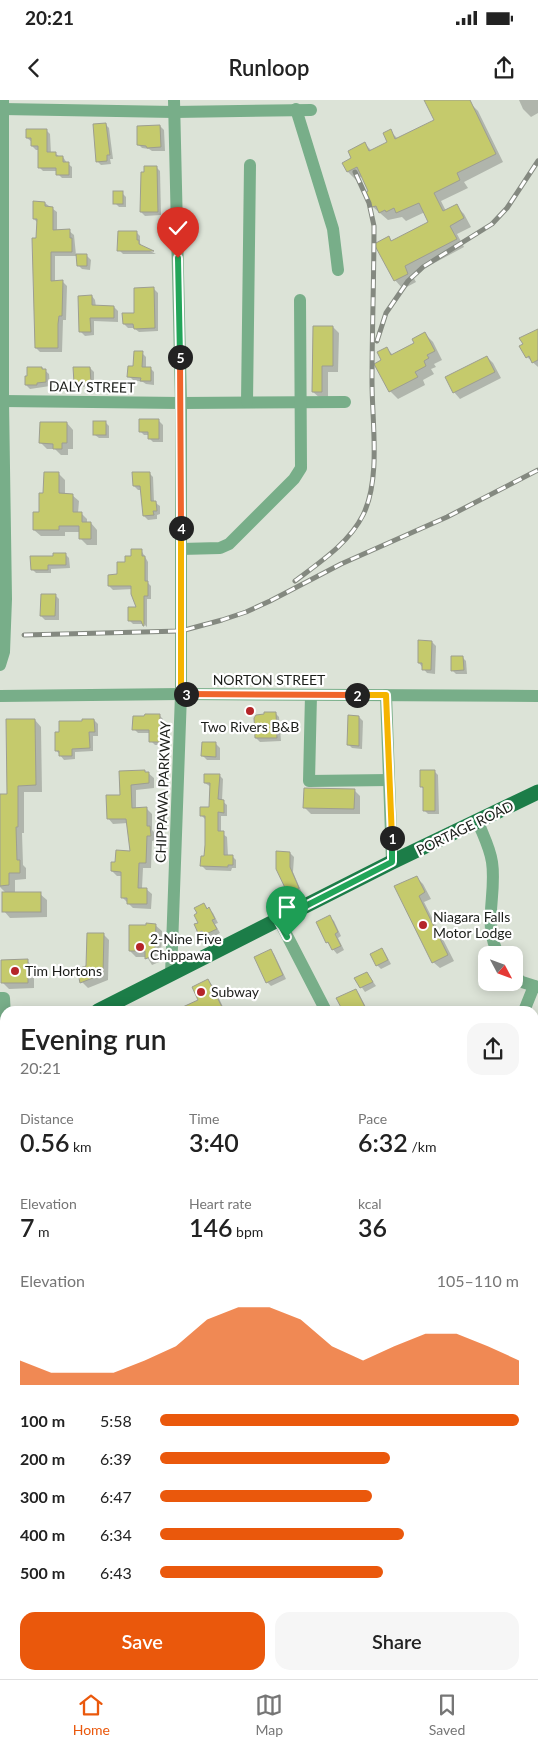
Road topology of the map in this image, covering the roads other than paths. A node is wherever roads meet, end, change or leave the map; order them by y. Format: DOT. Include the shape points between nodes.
graph roads {
  1 [pos="3,105"];
  2 [pos="174,106"];
  3 [pos="296,109"];
  4 [pos="311,110"];
  5 [pos="250,165"];
  6 [pos="338,270"];
  7 [pos="300,300"];
  8 [pos="3,402"];
  9 [pos="247,402"];
  10 [pos="300,402"];
  11 [pos="345,402"];
  12 [pos="181,403"];
  13 [pos="181,549"];
  14 [pos="0,665"];
  15 [pos="181,694"];
  16 [pos="311,695"];
  17 [pos="386,695"];
  18 [pos="0,696"];
  19 [pos="538,696"];
  20 [pos="389,780"];
  21 [pos="538,792"];
  22 [pos="478,822"];
  23 [pos="392,862"];
  24 [pos="278,920"];
  25 [pos="496,946"];
  26 [pos="171,975"];
  27 [pos="523,982"];
  28 [pos="536,986"];
  29 [pos="108,1006"];
  30 [pos="323,1006"];
  31 [pos="526,1006"];
  1 -- 2 [label="street"];
  1 -- 8 [label="street"];
  2 -- 3 [label="street"];
  2 -- 12 [label="street, CHIPPAWA PARKWAY"];
  3 -- 4 [label="street"];
  3 -- 6 [label="street" via="333,229"];
  5 -- 9 [label="street"];
  7 -- 10 [label="street"];
  8 -- 12 [label="street, DALY STREET"];
  8 -- 14 [label="street" via="6,599 4,652"];
  9 -- 10 [label="street, DALY STREET"];
  9 -- 12 [label="street, DALY STREET"];
  10 -- 11 [label="street, DALY STREET"];
  10 -- 13 [label="street" via="302,462 294,479 229,544 220,548"];
  12 -- 13 [label="street, CHIPPAWA PARKWAY"];
  13 -- 15 [label="street, CHIPPAWA PARKWAY"];
  15 -- 16 [label="street, NORTON STREET"];
  15 -- 18 [label="street, NORTON STREET"];
  15 -- 26 [label="street, CHIPPAWA PARKWAY"];
  16 -- 17 [label="street, NORTON STREET"];
  16 -- 20 [label="street" via="309,781"];
  17 -- 19 [label="street, NORTON STREET"];
  17 -- 20 [label="street"];
  20 -- 23 [label="street"];
  21 -- 22 [label="main road, PORTAGE ROAD"];
  22 -- 23 [label="main road, PORTAGE ROAD"];
  22 -- 25 [label="street" via="492,862 490,923"];
  23 -- 24 [label="main road, PORTAGE ROAD"];
  24 -- 26 [label="main road, PORTAGE ROAD"];
  24 -- 30 [label="street"];
  26 -- 29 [label="main road, PORTAGE ROAD"];
  27 -- 28 [label="street"];
  28 -- 31 [label="street"];
}
